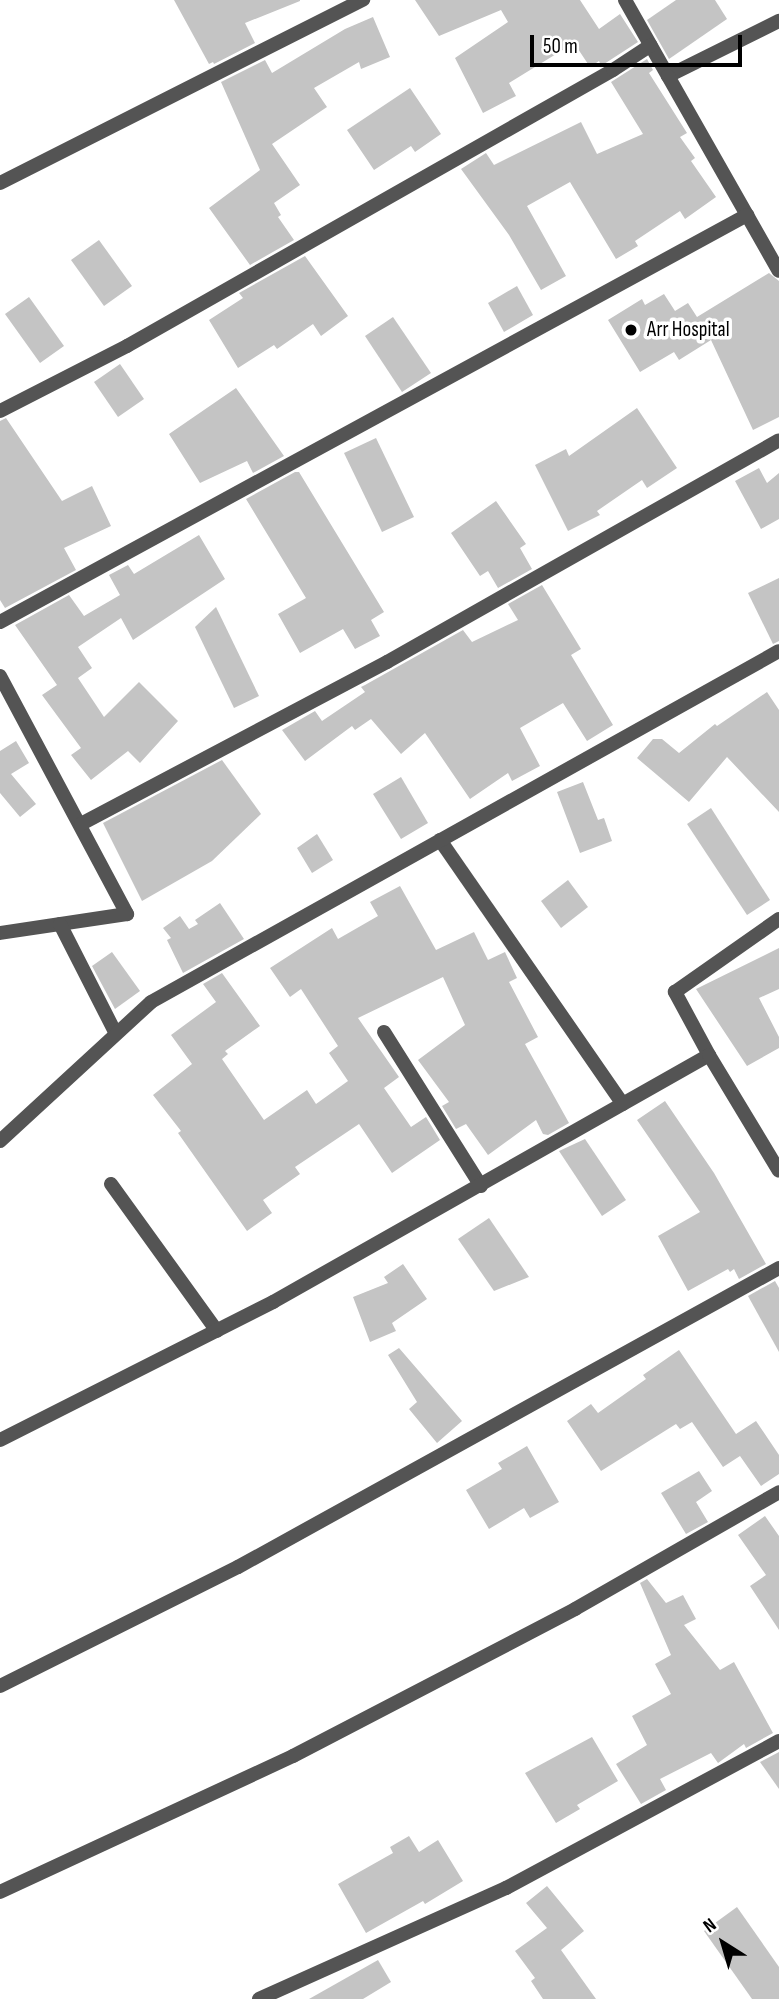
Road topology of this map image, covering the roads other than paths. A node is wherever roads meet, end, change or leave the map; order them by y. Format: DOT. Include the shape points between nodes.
graph roads {
  1 [pos="363,0"];
  2 [pos="625,0"];
  3 [pos="779,21"];
  4 [pos="651,44"];
  5 [pos="668,76"];
  6 [pos="0,183"];
  7 [pos="747,215"];
  8 [pos="779,271"];
  9 [pos="0,411"];
  10 [pos="779,440"];
  11 [pos="0,622"];
  12 [pos="779,651"];
  13 [pos="0,676"];
  14 [pos="80,824"];
  15 [pos="440,841"];
  16 [pos="779,919"];
  17 [pos="60,924"];
  18 [pos="0,933"];
  19 [pos="384,1032"];
  20 [pos="116,1034"];
  21 [pos="709,1055"];
  22 [pos="622,1104"];
  23 [pos="0,1141"];
  24 [pos="777,1164"];
  25 [pos="111,1184"];
  26 [pos="481,1186"];
  27 [pos="779,1268"];
  28 [pos="217,1331"];
  29 [pos="0,1440"];
  30 [pos="779,1492"];
  31 [pos="0,1686"];
  32 [pos="779,1741"];
  33 [pos="0,1892"];
  34 [pos="259,1999"];
  1 -- 6 [label="street"];
  2 -- 4 [label="street"];
  3 -- 5 [label="street"];
  4 -- 5 [label="street"];
  4 -- 9 [label="street" via="127,346"];
  5 -- 7 [label="street"];
  7 -- 8 [label="street"];
  7 -- 11 [label="street"];
  10 -- 14 [label="street" via="387,662"];
  12 -- 15 [label="street"];
  13 -- 14 [label="street"];
  14 -- 17 [label="street" via="128,914"];
  15 -- 20 [label="street" via="151,1002"];
  15 -- 22 [label="street"];
  16 -- 21 [label="street" via="675,992"];
  17 -- 18 [label="street"];
  17 -- 20 [label="street"];
  19 -- 26 [label="street"];
  20 -- 23 [label="street"];
  21 -- 22 [label="street"];
  21 -- 24 [label="street"];
  22 -- 26 [label="street"];
  25 -- 28 [label="street"];
  26 -- 28 [label="street"];
  27 -- 31 [label="street" via="238,1567"];
  28 -- 29 [label="street"];
  30 -- 33 [label="street" via="575,1609 293,1756"];
  32 -- 34 [label="street" via="506,1888"];
}
